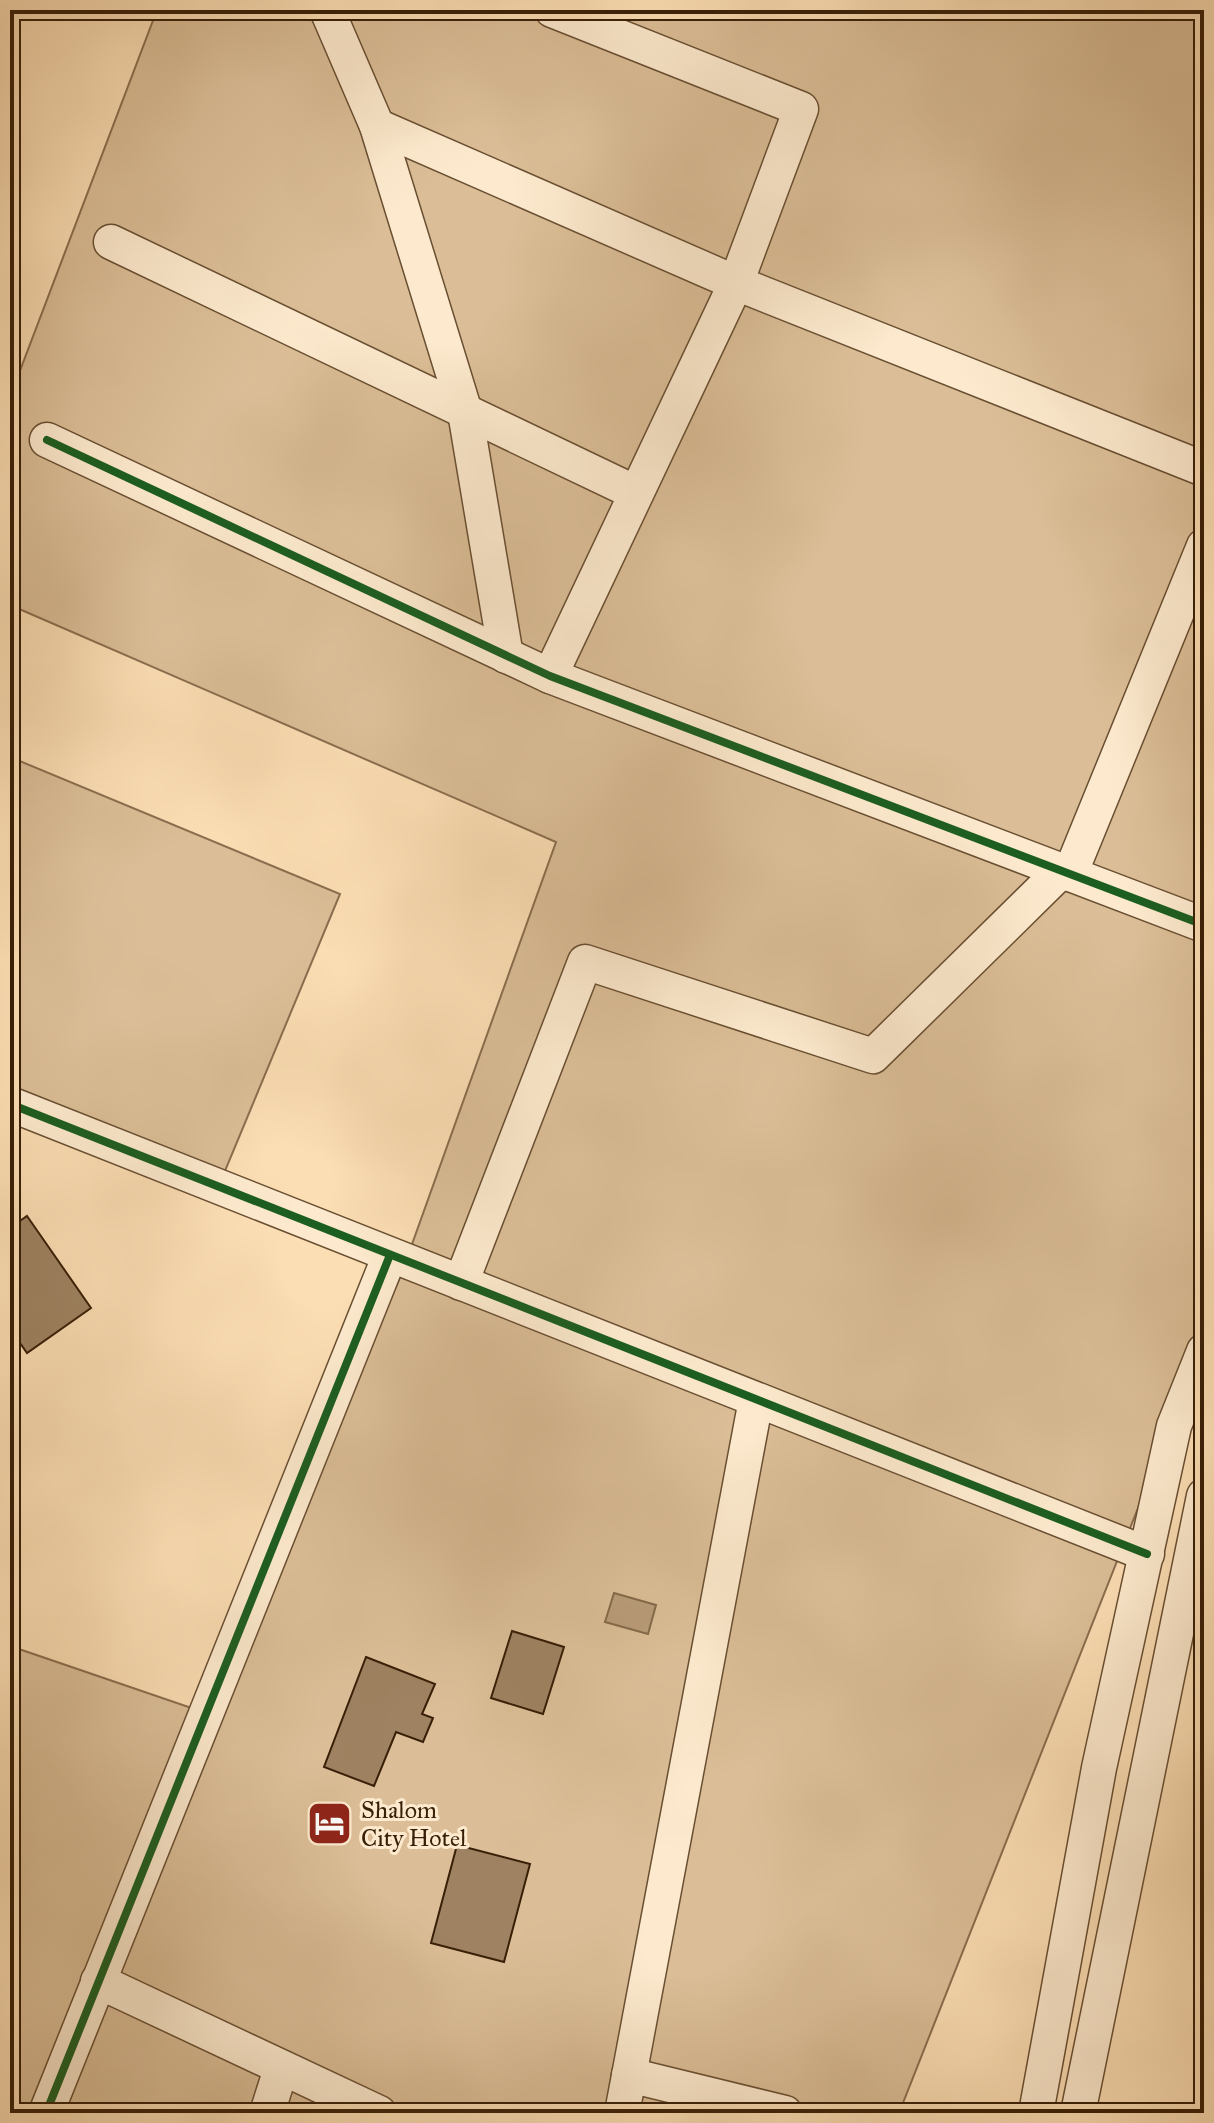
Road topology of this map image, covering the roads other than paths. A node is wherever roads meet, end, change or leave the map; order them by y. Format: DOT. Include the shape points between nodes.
graph roads {
  1 [pos="327,10"];
  2 [pos="552,10"];
  3 [pos="377,126"];
  4 [pos="111,242"];
  5 [pos="736,283"];
  6 [pos="465,412"];
  7 [pos="47,440"];
  8 [pos="1204,469"];
  9 [pos="636,493"];
  10 [pos="1204,546"];
  11 [pos="506,656"];
  12 [pos="550,676"];
  13 [pos="1065,873"];
  14 [pos="1204,925"];
  15 [pos="10,1104"];
  16 [pos="390,1255"];
  17 [pos="461,1283"];
  18 [pos="1204,1351"];
  19 [pos="756,1400"];
  20 [pos="1204,1496"];
  21 [pos="1147,1554"];
  22 [pos="1198,1555"];
  23 [pos="98,1981"];
  24 [pos="281,2069"];
  25 [pos="629,2075"];
  26 [pos="46,2113"];
  27 [pos="267,2113"];
  28 [pos="379,2113"];
  29 [pos="622,2113"];
  30 [pos="785,2113"];
  31 [pos="1036,2113"];
  32 [pos="1078,2113"];
  1 -- 3 [label="street"];
  2 -- 5 [label="street" via="801,109"];
  3 -- 5 [label="street"];
  3 -- 6 [label="street"];
  4 -- 6 [label="street"];
  5 -- 8 [label="street"];
  5 -- 9 [label="street"];
  6 -- 9 [label="street"];
  6 -- 11 [label="street"];
  7 -- 11 [label="street"];
  9 -- 12 [label="street"];
  10 -- 13 [label="street"];
  11 -- 12 [label="street"];
  12 -- 13 [label="street"];
  13 -- 14 [label="street"];
  13 -- 17 [label="street" via="873,1056 585,962"];
  15 -- 16 [label="street"];
  16 -- 17 [label="street"];
  16 -- 23 [label="street"];
  17 -- 19 [label="street"];
  18 -- 21 [label="street" via="1174,1426"];
  19 -- 21 [label="street"];
  19 -- 25 [label="street"];
  20 -- 22 [label="street"];
  21 -- 31 [label="street" via="1099,1768"];
  22 -- 32 [label="street"];
  23 -- 24 [label="street"];
  23 -- 26 [label="street"];
  24 -- 27 [label="street"];
  24 -- 28 [label="street"];
  25 -- 29 [label="street"];
  25 -- 30 [label="street"];
}
